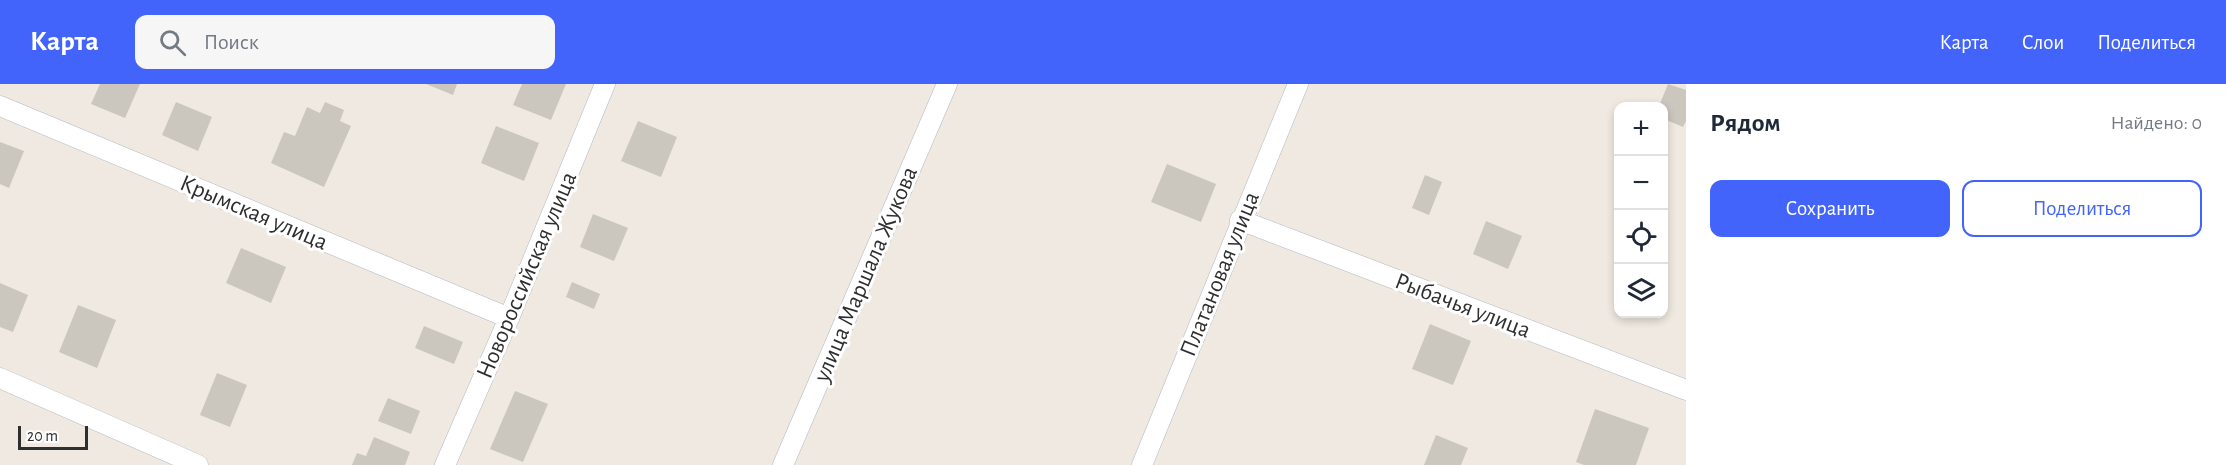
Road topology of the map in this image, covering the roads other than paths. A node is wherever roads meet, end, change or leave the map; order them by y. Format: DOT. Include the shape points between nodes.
graph roads {
  1 [pos="605,84"];
  2 [pos="946,84"];
  3 [pos="1298,84"];
  4 [pos="0,106"];
  5 [pos="1240,220"];
  6 [pos="509,318"];
  7 [pos="0,378"];
  8 [pos="1686,390"];
  9 [pos="198,465"];
  10 [pos="445,465"];
  11 [pos="783,465"];
  12 [pos="1142,465"];
  1 -- 6 [label="street, Новороссийская улица"];
  2 -- 11 [label="street, улица Маршала Жукова"];
  3 -- 5 [label="street, Платановая улица"];
  4 -- 6 [label="street, Крымская улица"];
  5 -- 8 [label="street, Рыбачья улица"];
  5 -- 12 [label="street, Платановая улица"];
  6 -- 10 [label="street, Новороссийская улица"];
  7 -- 9 [label="street"];
}
